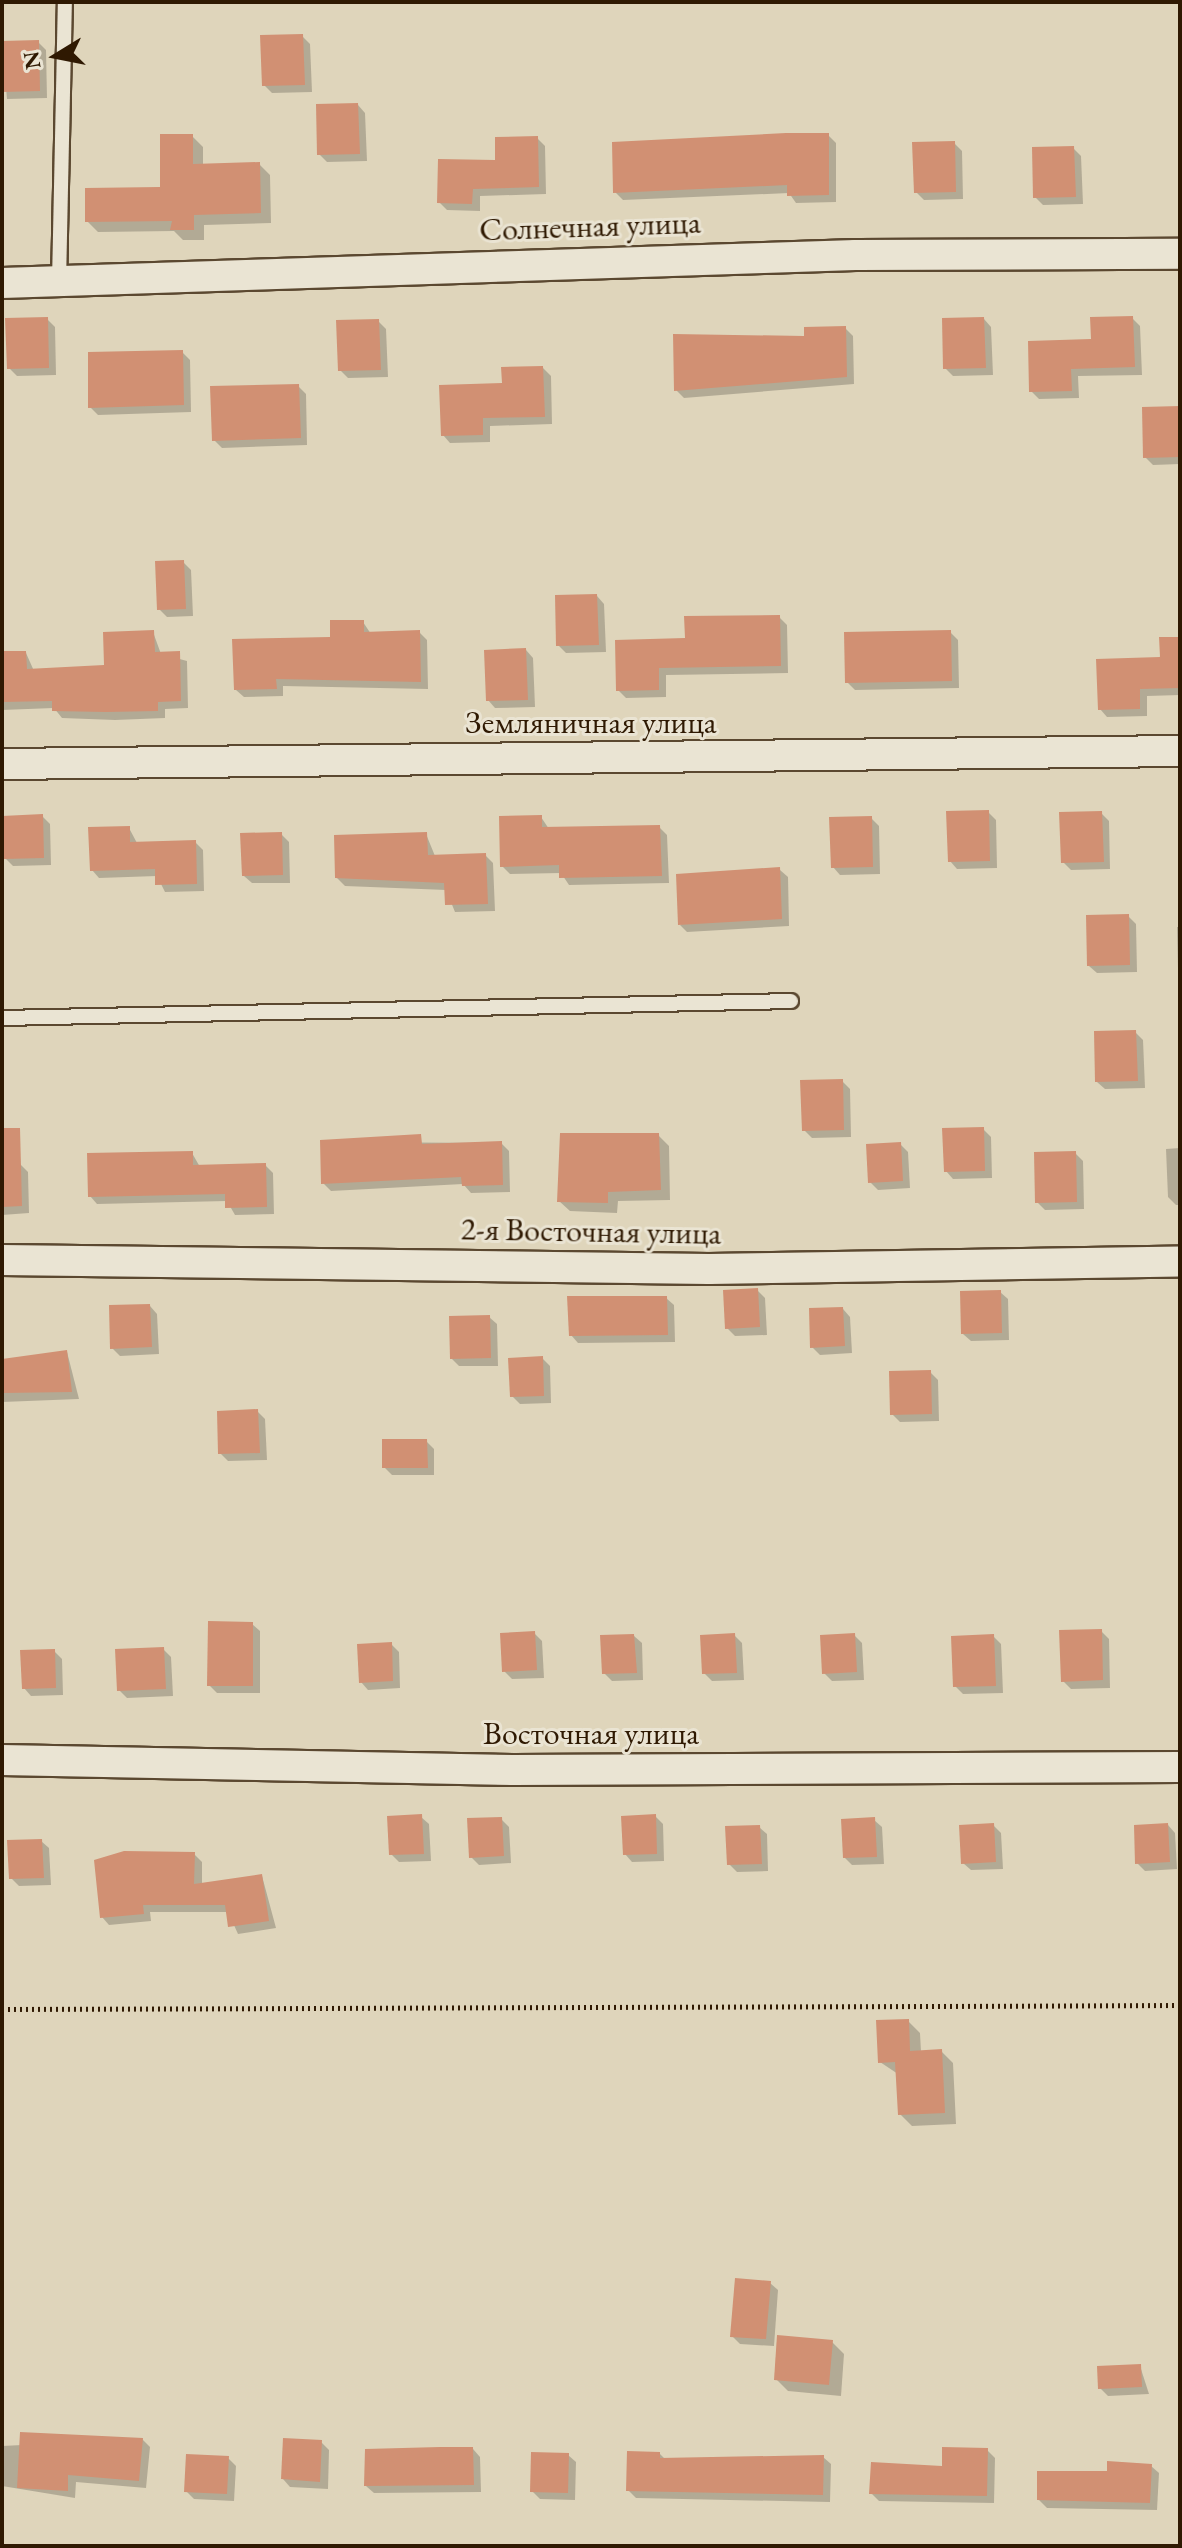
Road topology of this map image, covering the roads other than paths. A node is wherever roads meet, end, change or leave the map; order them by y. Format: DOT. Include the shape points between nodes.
graph roads {
  1 [pos="65,2"];
  2 [pos="1180,254"];
  3 [pos="2,283"];
  4 [pos="59,283"];
  5 [pos="1180,751"];
  6 [pos="2,764"];
  7 [pos="791,1001"];
  8 [pos="2,1018"];
  9 [pos="2,1260"];
  10 [pos="1180,1262"];
  11 [pos="2,1760"];
  12 [pos="1180,1767"];
  1 -- 4 [label="lane"];
  2 -- 4 [label="street, Солнечная улица" via="776,257"];
  3 -- 4 [label="street, Солнечная улица"];
  5 -- 6 [label="street, Земляничная улица"];
  7 -- 8 [label="lane"];
  9 -- 10 [label="street, 2-я Восточная улица" via="709,1269"];
  11 -- 12 [label="street, Восточная улица" via="513,1770"];
}
